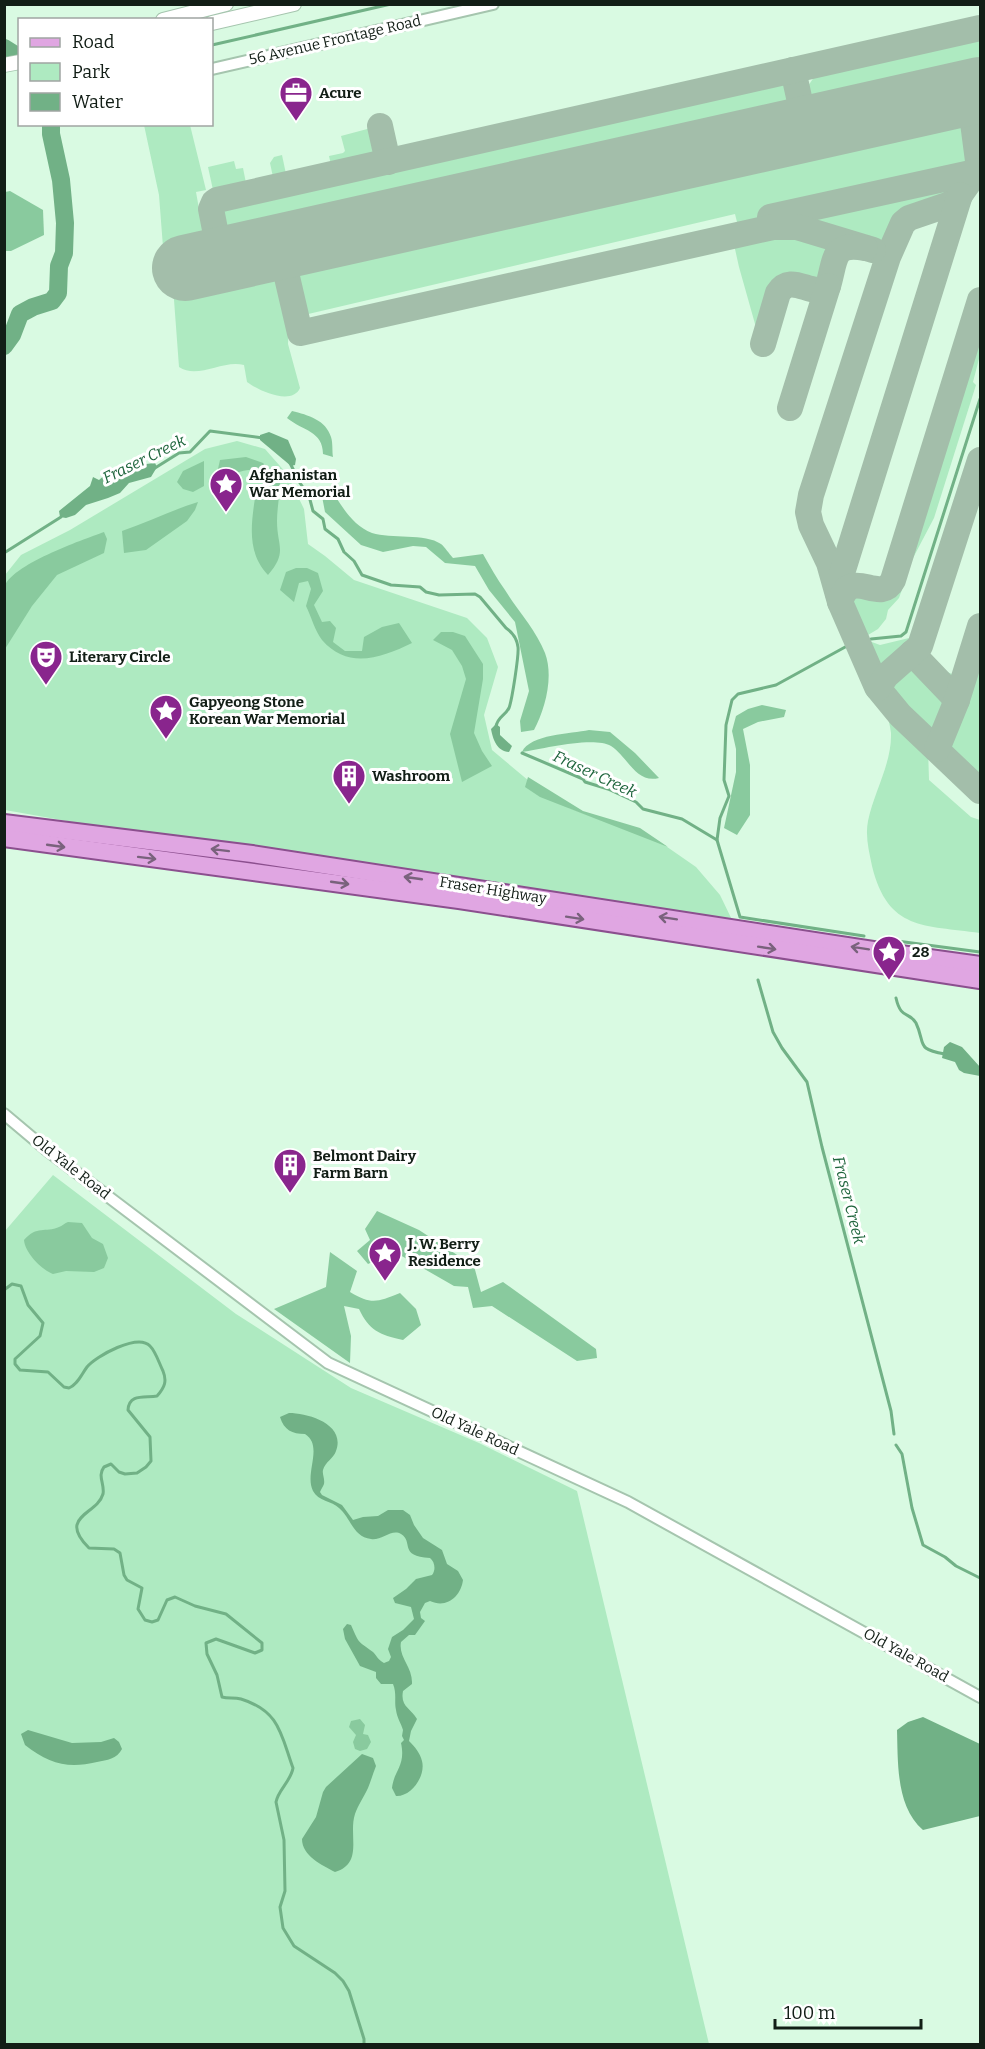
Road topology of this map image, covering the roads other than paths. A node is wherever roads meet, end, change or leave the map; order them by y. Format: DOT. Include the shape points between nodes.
graph roads {
  1 [pos="226,4"];
  2 [pos="493,4"];
  3 [pos="286,5"];
  4 [pos="171,18"];
  5 [pos="213,23"];
  6 [pos="213,69"];
  7 [pos="4,823"];
  8 [pos="4,838"];
  9 [pos="24,841"];
  10 [pos="4,846"];
  11 [pos="981,964"];
  12 [pos="981,980"];
  13 [pos="4,1114"];
  14 [pos="981,1697"];
  1 -- 4 [label="main road"];
  2 -- 6 [label="street, 56 Avenue Frontage Road"];
  3 -- 5 [label="main road"];
  11 -- 7 [label="main road, Fraser Highway, one-way" via="263,856"];
  8 -- 9 [label="main road, Fraser Highway"];
  9 -- 10 [label="main road"];
  9 -- 12 [label="main road, Fraser Highway, one-way" via="459,900"];
  13 -- 14 [label="street, Old Yale Road" via="328,1363 628,1502"];
}
